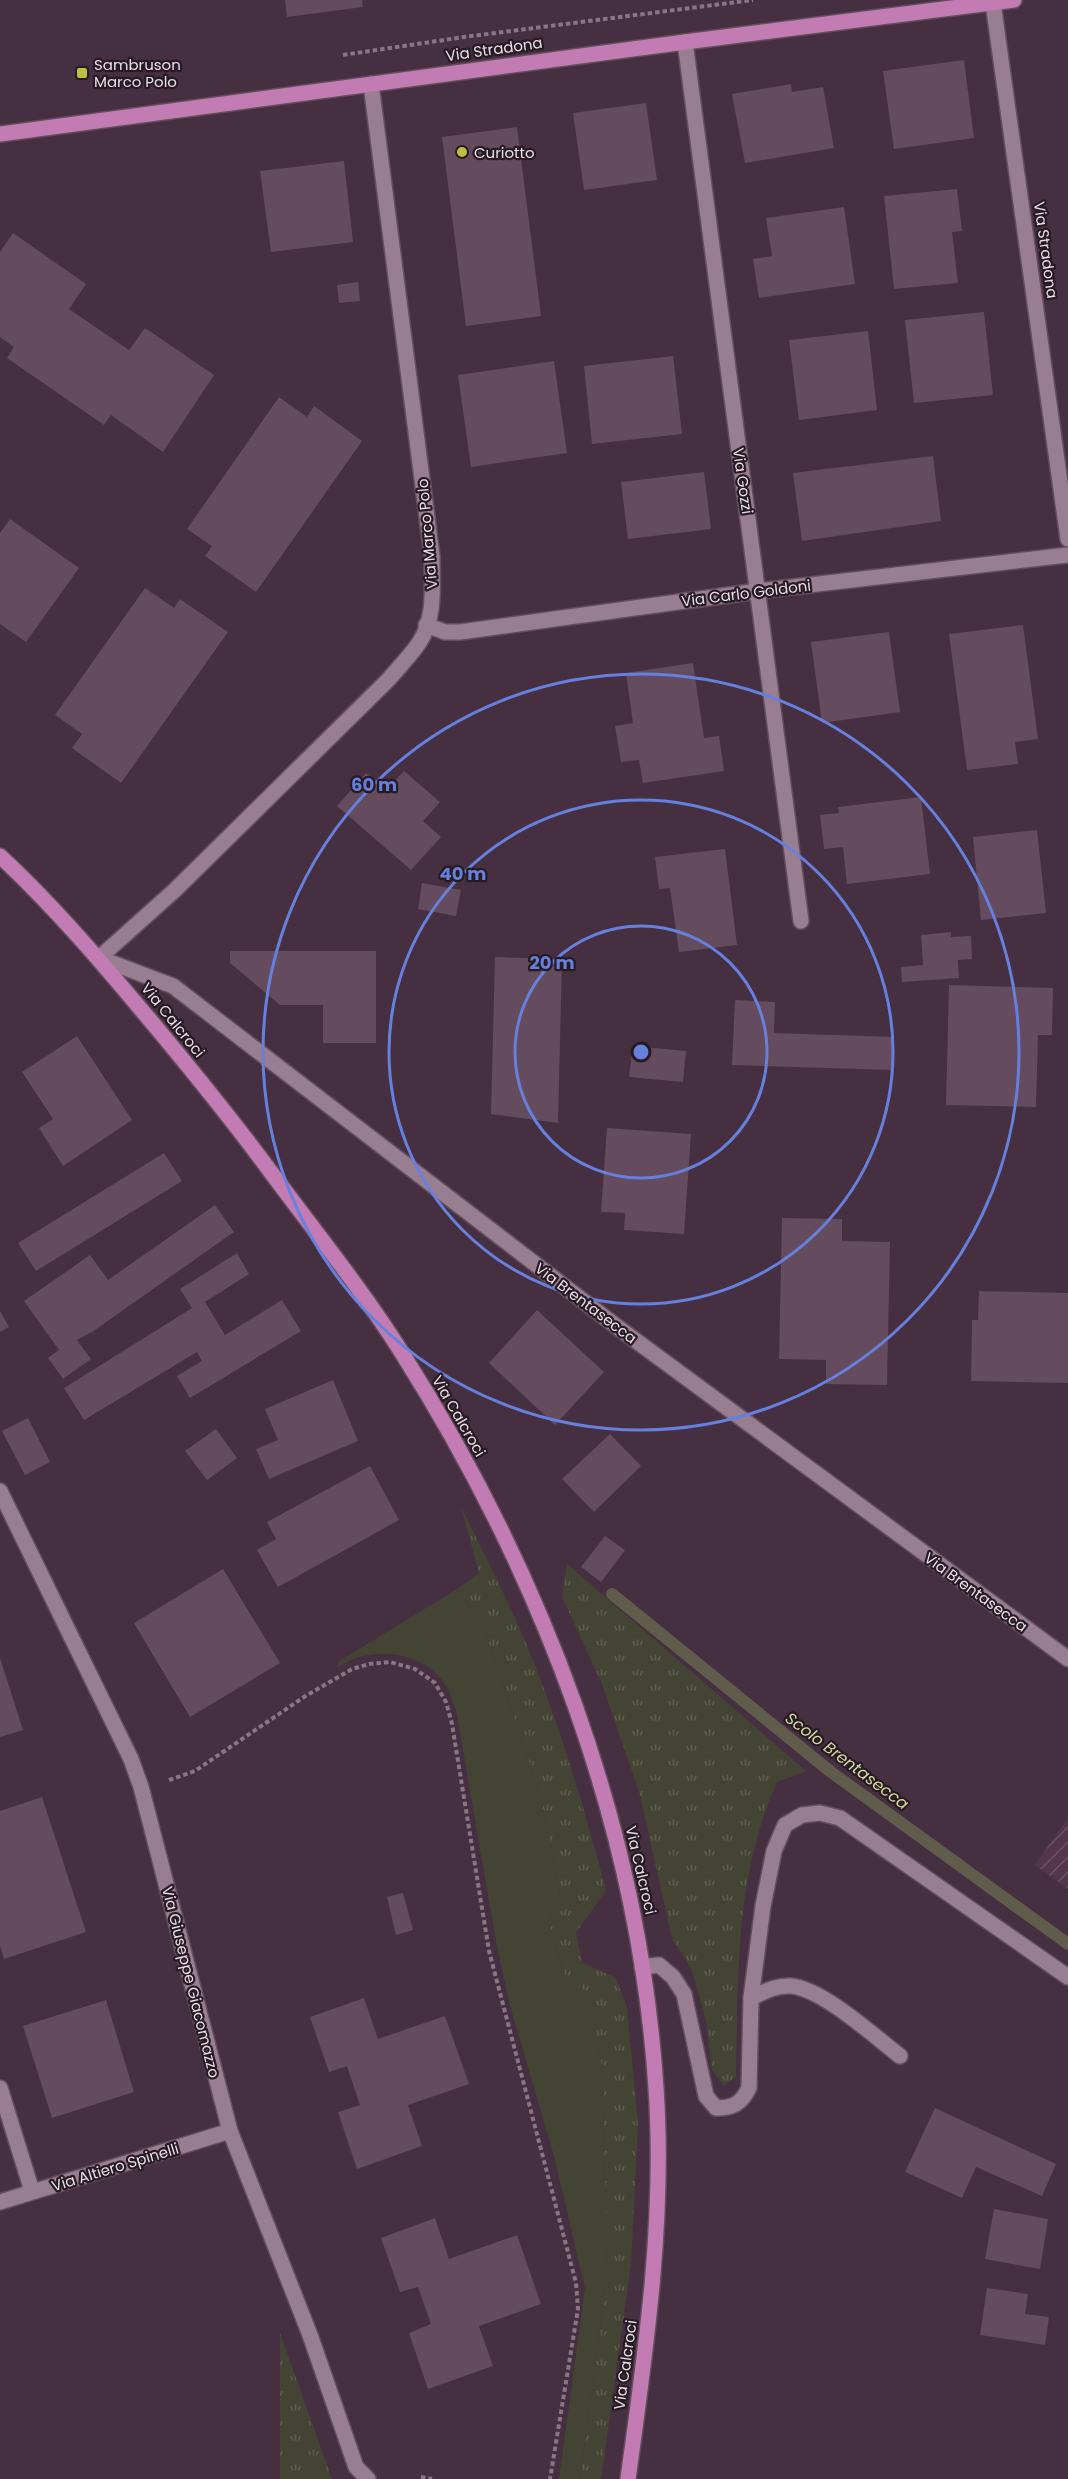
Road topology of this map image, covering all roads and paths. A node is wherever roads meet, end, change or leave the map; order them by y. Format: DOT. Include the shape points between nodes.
graph roads {
  1 [pos="753,0"];
  2 [pos="1014,0"];
  3 [pos="993,3"];
  4 [pos="685,42"];
  5 [pos="339,56"];
  6 [pos="371,84"];
  7 [pos="0,134"];
  8 [pos="1068,539"];
  9 [pos="1068,555"];
  10 [pos="758,591"];
  11 [pos="426,625"];
  12 [pos="0,856"];
  13 [pos="801,921"];
  14 [pos="99,958"];
  15 [pos="0,1491"];
  16 [pos="1066,1653"];
  17 [pos="163,1781"];
  18 [pos="642,1967"];
  19 [pos="1068,1977"];
  20 [pos="751,1998"];
  21 [pos="900,2056"];
  22 [pos="0,2088"];
  23 [pos="230,2131"];
  24 [pos="32,2191"];
  25 [pos="0,2202"];
  26 [pos="422,2477"];
  27 [pos="368,2479"];
  28 [pos="432,2479"];
  29 [pos="550,2479"];
  30 [pos="628,2479"];
  1 -- 5 [label="path"];
  2 -- 3 [label="main road, Via Stradona"];
  3 -- 4 [label="main road, Via Stradona"];
  3 -- 8 [label="street, Via Stradona"];
  4 -- 6 [label="main road, Via Stradona"];
  4 -- 10 [label="street, Via Gozzi"];
  6 -- 7 [label="main road, Via Stradona"];
  6 -- 11 [label="street, Via Marco Polo" via="432,556 432,599"];
  9 -- 10 [label="street, Via Carlo Goldoni"];
  10 -- 11 [label="street, Via Carlo Goldoni" via="460,632 445,632"];
  10 -- 13 [label="street, Via Gozzi"];
  11 -- 14 [label="street, Via Marco Polo" via="420,641 389,679 175,890"];
  12 -- 14 [label="main road, Via Calcroci"];
  14 -- 16 [label="street, Via Brentasecca" via="173,986 616,1326"];
  14 -- 18 [label="main road, Via Calcroci" via="235,1124 394,1341 445,1424 528,1586 585,1729 630,1898"];
  15 -- 23 [label="street, Via Giuseppe Giacomazzo" via="131,1759"];
  17 -- 29 [label="path" via="195,1771 351,1669 390,1662 415,1669 435,1683 446,1701 489,1951 576,2283 578,2309"];
  18 -- 20 [label="street" via="659,1965 684,1994 706,2096 716,2108 729,2108 743,2100 749,2088"];
  18 -- 30 [label="main road, Via Calcroci" via="656,2088 658,2204 649,2323"];
  19 -- 20 [label="street" via="840,1818 811,1814 785,1825 774,1851"];
  20 -- 21 [label="street" via="773,1988 792,1986 825,2000"];
  22 -- 24 [label="street"];
  23 -- 24 [label="street, Via Altiero Spinelli"];
  23 -- 27 [label="street, Via Giuseppe Giacomazzo" via="356,2467"];
  24 -- 25 [label="street, Via Altiero Spinelli"];
  26 -- 28 [label="path"];
}
